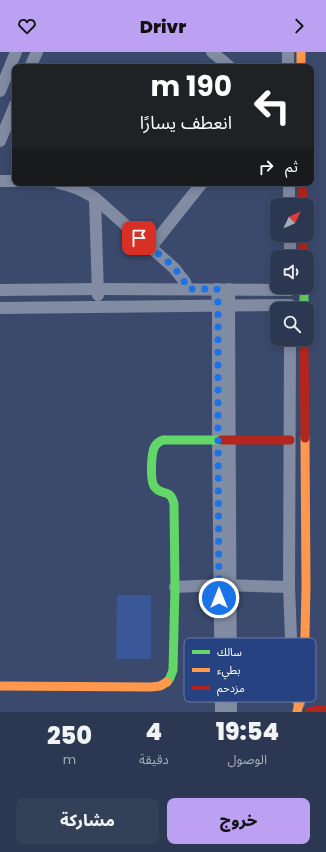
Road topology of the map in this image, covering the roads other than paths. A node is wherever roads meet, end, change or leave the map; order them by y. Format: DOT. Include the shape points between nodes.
graph roads {
  1 [pos="16,52"];
  2 [pos="37,52"];
  3 [pos="212,52"];
  4 [pos="288,52"];
  5 [pos="301,52"];
  6 [pos="31,64"];
  7 [pos="226,64"];
  8 [pos="288,64"];
  9 [pos="301,64"];
  10 [pos="0,91"];
  11 [pos="12,112"];
  12 [pos="0,141"];
  13 [pos="0,181"];
  14 [pos="12,182"];
  15 [pos="73,186"];
  16 [pos="200,186"];
  17 [pos="289,186"];
  18 [pos="302,186"];
  19 [pos="95,198"];
  20 [pos="289,198"];
  21 [pos="303,198"];
  22 [pos="151,247"];
  23 [pos="270,288"];
  24 [pos="99,289"];
  25 [pos="188,289"];
  26 [pos="223,289"];
  27 [pos="0,290"];
  28 [pos="98,306"];
  29 [pos="224,306"];
  30 [pos="270,307"];
  31 [pos="0,308"];
  32 [pos="290,346"];
  33 [pos="304,346"];
  34 [pos="218,440"];
  35 [pos="230,440"];
  36 [pos="290,440"];
  37 [pos="225,586"];
  38 [pos="175,587"];
  39 [pos="289,587"];
  40 [pos="223,638"];
  41 [pos="227,638"];
  42 [pos="291,638"];
  43 [pos="305,638"];
  44 [pos="0,686"];
  45 [pos="220,702"];
  46 [pos="231,702"];
  47 [pos="326,710"];
  48 [pos="220,712"];
  49 [pos="231,712"];
  50 [pos="309,712"];
  1 -- 10 [label="street"];
  2 -- 6 [label="street"];
  3 -- 7 [label="street"];
  4 -- 8 [label="street"];
  5 -- 9 [label="street"];
  11 -- 12 [label="street"];
  13 -- 14 [label="street"];
  15 -- 19 [label="street"];
  16 -- 22 [label="street"];
  17 -- 20 [label="street"];
  18 -- 21 [label="street"];
  19 -- 22 [label="street"];
  19 -- 24 [label="street"];
  22 -- 25 [label="street" via="174,268"];
  23 -- 26 [label="street"];
  24 -- 25 [label="street"];
  24 -- 27 [label="street"];
  24 -- 28 [label="street"];
  25 -- 26 [label="street"];
  26 -- 29 [label="street"];
  28 -- 29 [label="street"];
  28 -- 31 [label="street"];
  29 -- 30 [label="street"];
  29 -- 34 [label="street"];
  29 -- 35 [label="street"];
  32 -- 36 [label="street"];
  33 -- 43 [label="street"];
  34 -- 35 [label="street"];
  34 -- 37 [label="street"];
  34 -- 38 [label="street" via="163,440 154,449 153,485 171,495 173,499"];
  35 -- 36 [label="street"];
  35 -- 37 [label="street"];
  36 -- 39 [label="street"];
  37 -- 38 [label="street"];
  37 -- 39 [label="street"];
  37 -- 40 [label="street"];
  37 -- 41 [label="street"];
  38 -- 44 [label="street" via="173,670 171,678 160,686"];
  39 -- 42 [label="street"];
  45 -- 48 [label="street"];
  46 -- 49 [label="street"];
  47 -- 50 [label="street"];
}
